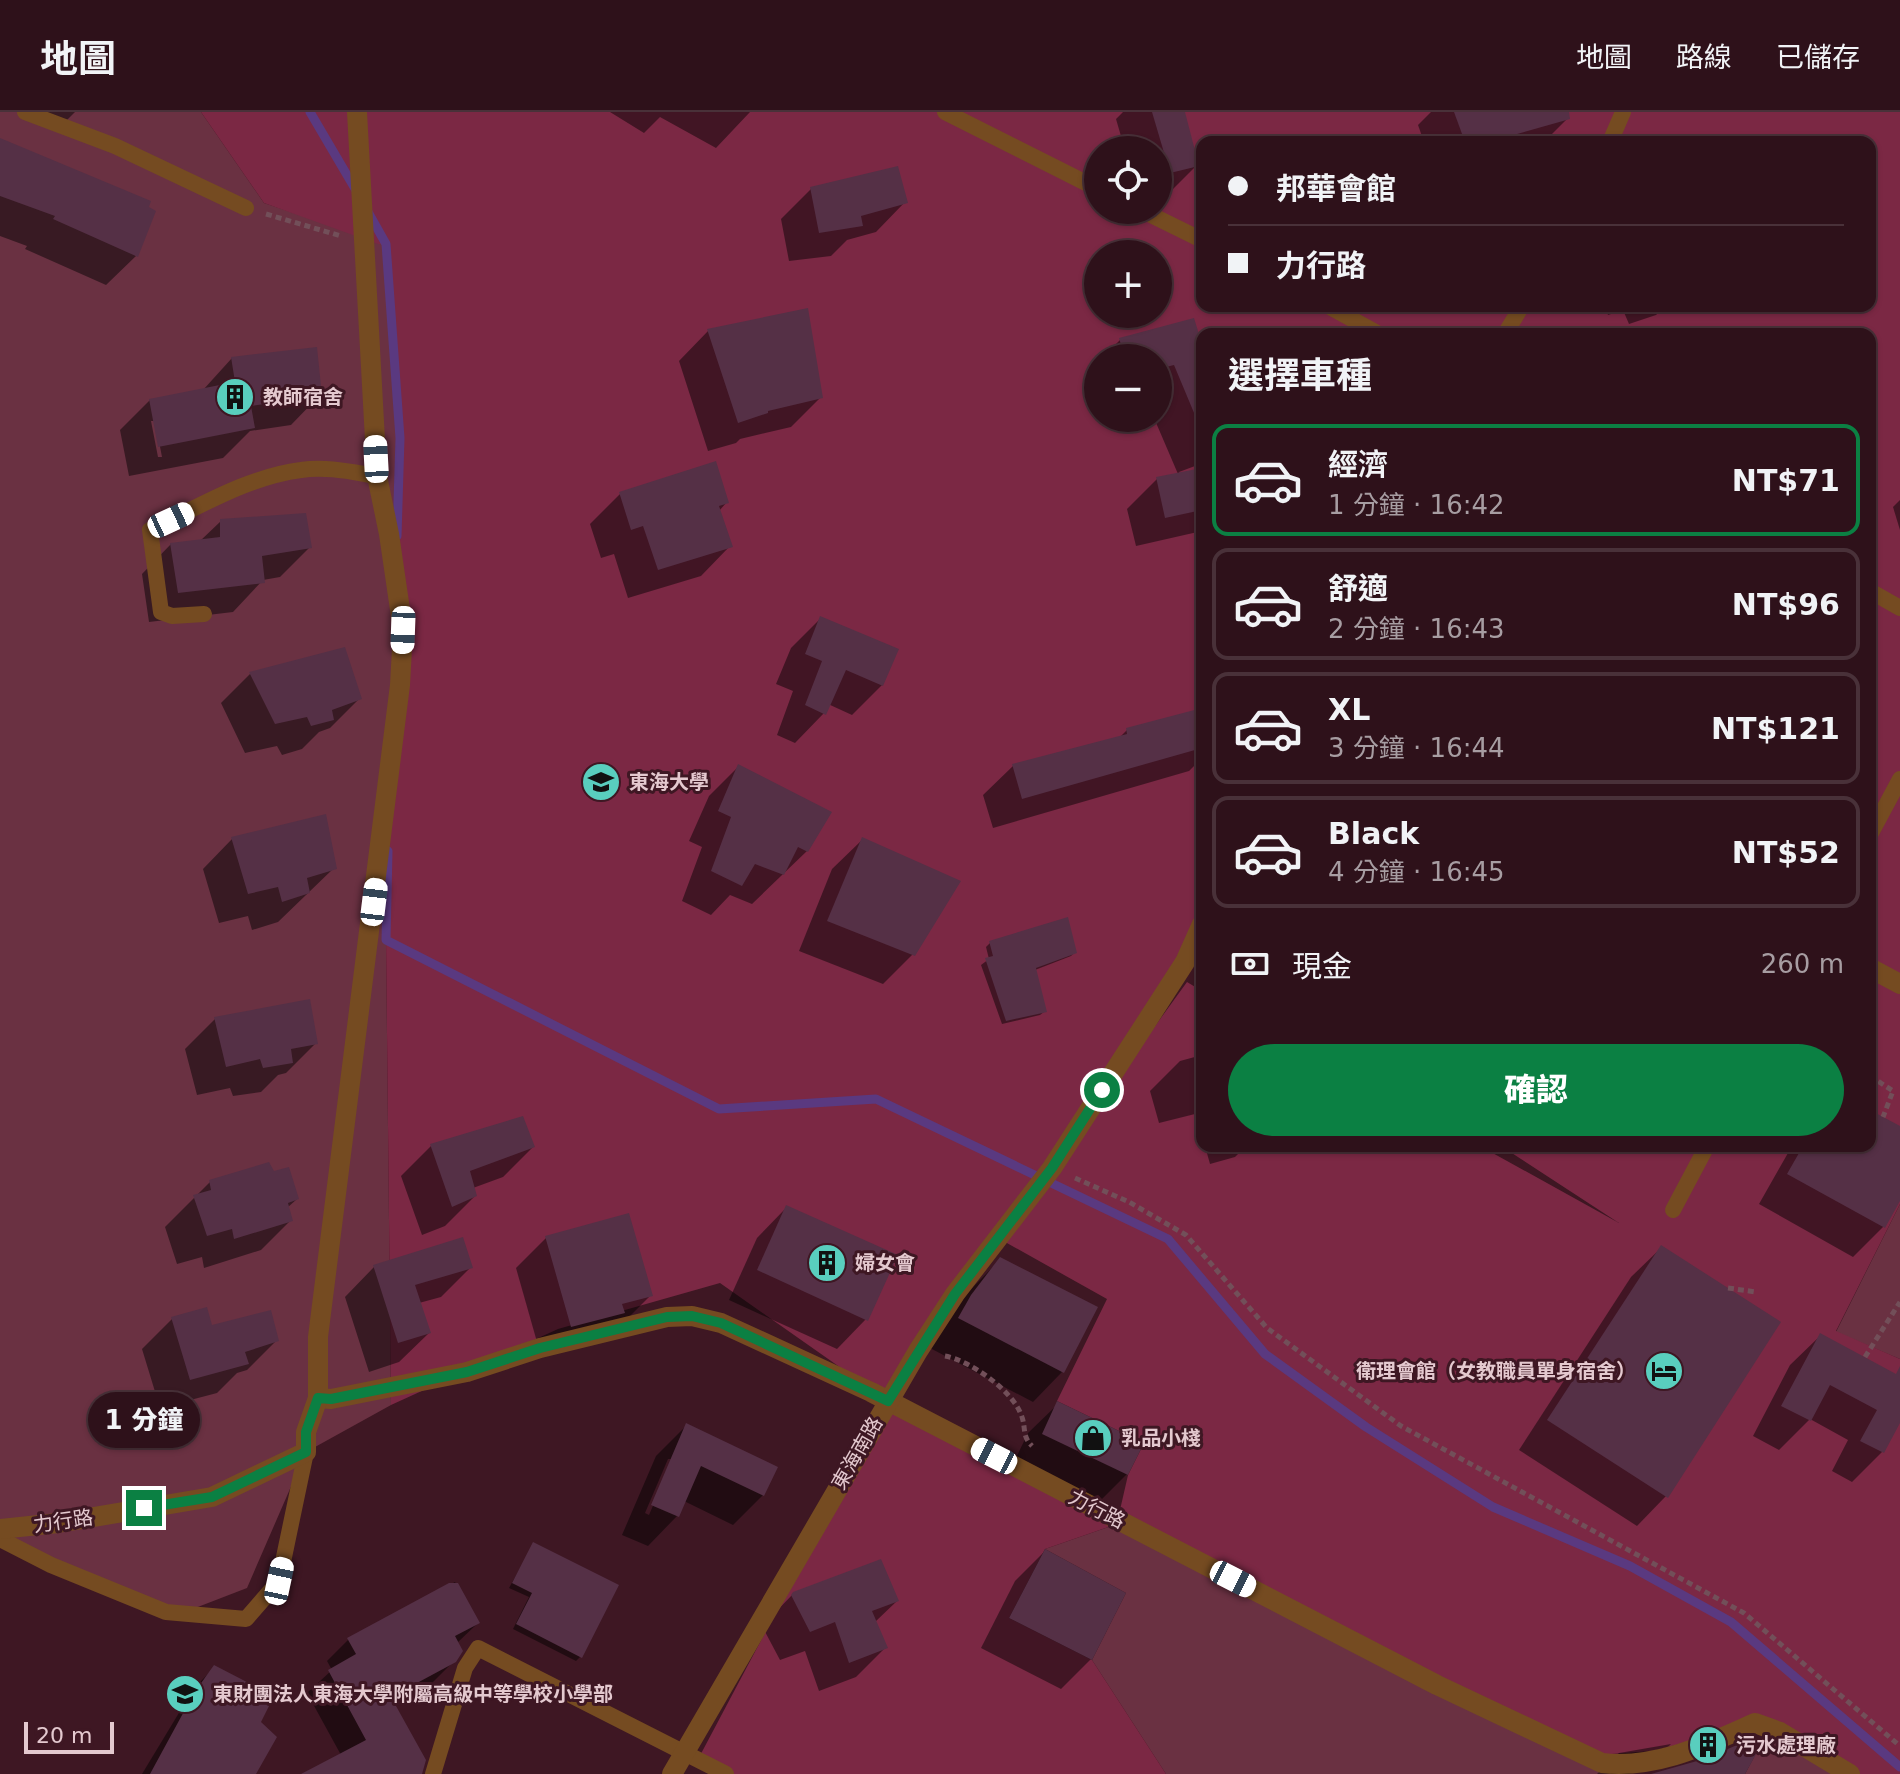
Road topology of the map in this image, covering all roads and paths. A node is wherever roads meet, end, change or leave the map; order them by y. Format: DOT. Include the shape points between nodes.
graph roads {
  1 [pos="25,112"];
  2 [pos="357,112"];
  3 [pos="945,112"];
  4 [pos="1623,112"];
  5 [pos="1613,136"];
  6 [pos="1084,182"];
  7 [pos="246,208"];
  8 [pos="1169,224"];
  9 [pos="1196,237"];
  10 [pos="364,244"];
  11 [pos="1339,312"];
  12 [pos="1368,328"];
  13 [pos="377,476"];
  14 [pos="1876,594"];
  15 [pos="1900,608"];
  16 [pos="204,614"];
  17 [pos="1900,779"];
  18 [pos="1876,824"];
  19 [pos="1196,937"];
  20 [pos="1876,971"];
  21 [pos="1900,984"];
  22 [pos="1876,1080"];
  23 [pos="1883,1117"];
  24 [pos="1704,1152"];
  25 [pos="1052,1168"];
  26 [pos="1673,1210"];
  27 [pos="1728,1288"];
  28 [pos="1756,1292"];
  29 [pos="1900,1302"];
  30 [pos="918,1351"];
  31 [pos="1865,1357"];
  32 [pos="318,1398"];
  33 [pos="888,1401"];
  34 [pos="1036,1450"];
  35 [pos="306,1452"];
  36 [pos="0,1529"];
  37 [pos="0,1539"];
  38 [pos="1900,1746"];
  39 [pos="684,1751"];
  40 [pos="433,1774"];
  41 [pos="672,1774"];
  42 [pos="726,1774"];
  43 [pos="1850,1774"];
  1 -- 7 [label="lane" via="115,146"];
  2 -- 10 [label="street"];
  3 -- 6 [label="lane"];
  4 -- 5 [label="lane"];
  7 -- 10 [label="path"];
  8 -- 9 [label="lane"];
  10 -- 13 [label="street"];
  11 -- 12 [label="lane"];
  13 -- 16 [label="lane" via="318,469 254,480 150,530 161,612"];
  13 -- 32 [label="street" via="403,630 400,685 318,1337"];
  14 -- 15 [label="lane"];
  17 -- 18 [label="lane"];
  19 -- 25 [label="street, 東海南路"];
  20 -- 21 [label="street"];
  22 -- 23 [label="path" via="1893,1091"];
  24 -- 26 [label="lane"];
  25 -- 30 [label="street, 東海南路"];
  25 -- 38 [label="path" via="1129,1202 1186,1235 1267,1328 1401,1426 1744,1613"];
  27 -- 28 [label="path"];
  29 -- 31 [label="path"];
  30 -- 33 [label="street, 東海南路"];
  30 -- 34 [label="path" via="961,1359 1000,1387 1022,1415 1025,1438"];
  32 -- 33 [label="street, 力行路" via="467,1372 540,1348 667,1317 692,1316 721,1323"];
  32 -- 35 [label="street" via="306,1432"];
  33 -- 39 [label="street, 東海南路"];
  33 -- 43 [label="street, 力行路" via="1437,1685 1602,1763 1627,1766 1682,1755 1755,1723"];
  35 -- 36 [label="street, 力行路" via="212,1497"];
  35 -- 37 [label="lane" via="279,1581 246,1619 166,1612"];
  39 -- 40 [label="lane" via="478,1648 465,1668"];
  39 -- 41 [label="street, 東海南路"];
  39 -- 42 [label="lane"];
}
